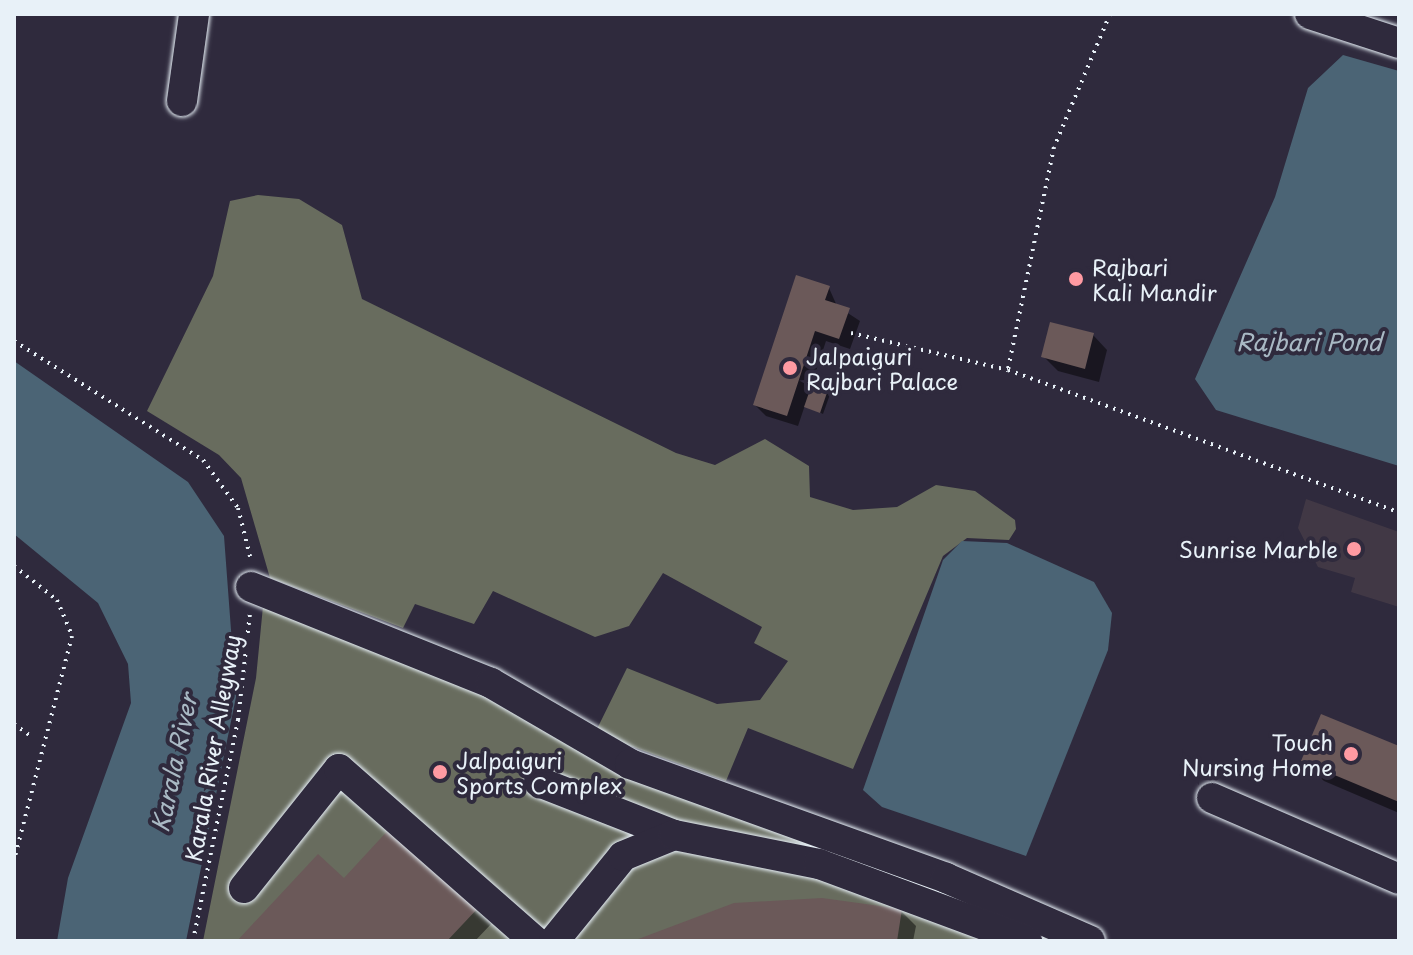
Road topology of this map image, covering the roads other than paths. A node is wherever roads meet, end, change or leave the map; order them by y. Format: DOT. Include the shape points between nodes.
graph roads {
  1 [pos="194,14"];
  2 [pos="1310,14"];
  3 [pos="1399,43"];
  4 [pos="182,101"];
  5 [pos="251,587"];
  6 [pos="539,782"];
  7 [pos="1212,798"];
  8 [pos="674,835"];
  9 [pos="1399,879"];
  10 [pos="244,888"];
  11 [pos="535,941"];
  12 [pos="554,941"];
  13 [pos="1027,941"];
  14 [pos="1090,941"];
  1 -- 4 [label="street"];
  2 -- 3 [label="street"];
  5 -- 14 [label="street" via="491,683 630,764 946,878"];
  6 -- 8 [label="street"];
  7 -- 9 [label="street"];
  8 -- 12 [label="street" via="623,856"];
  8 -- 13 [label="street" via="819,864"];
  10 -- 11 [label="street" via="339,769"];
}
